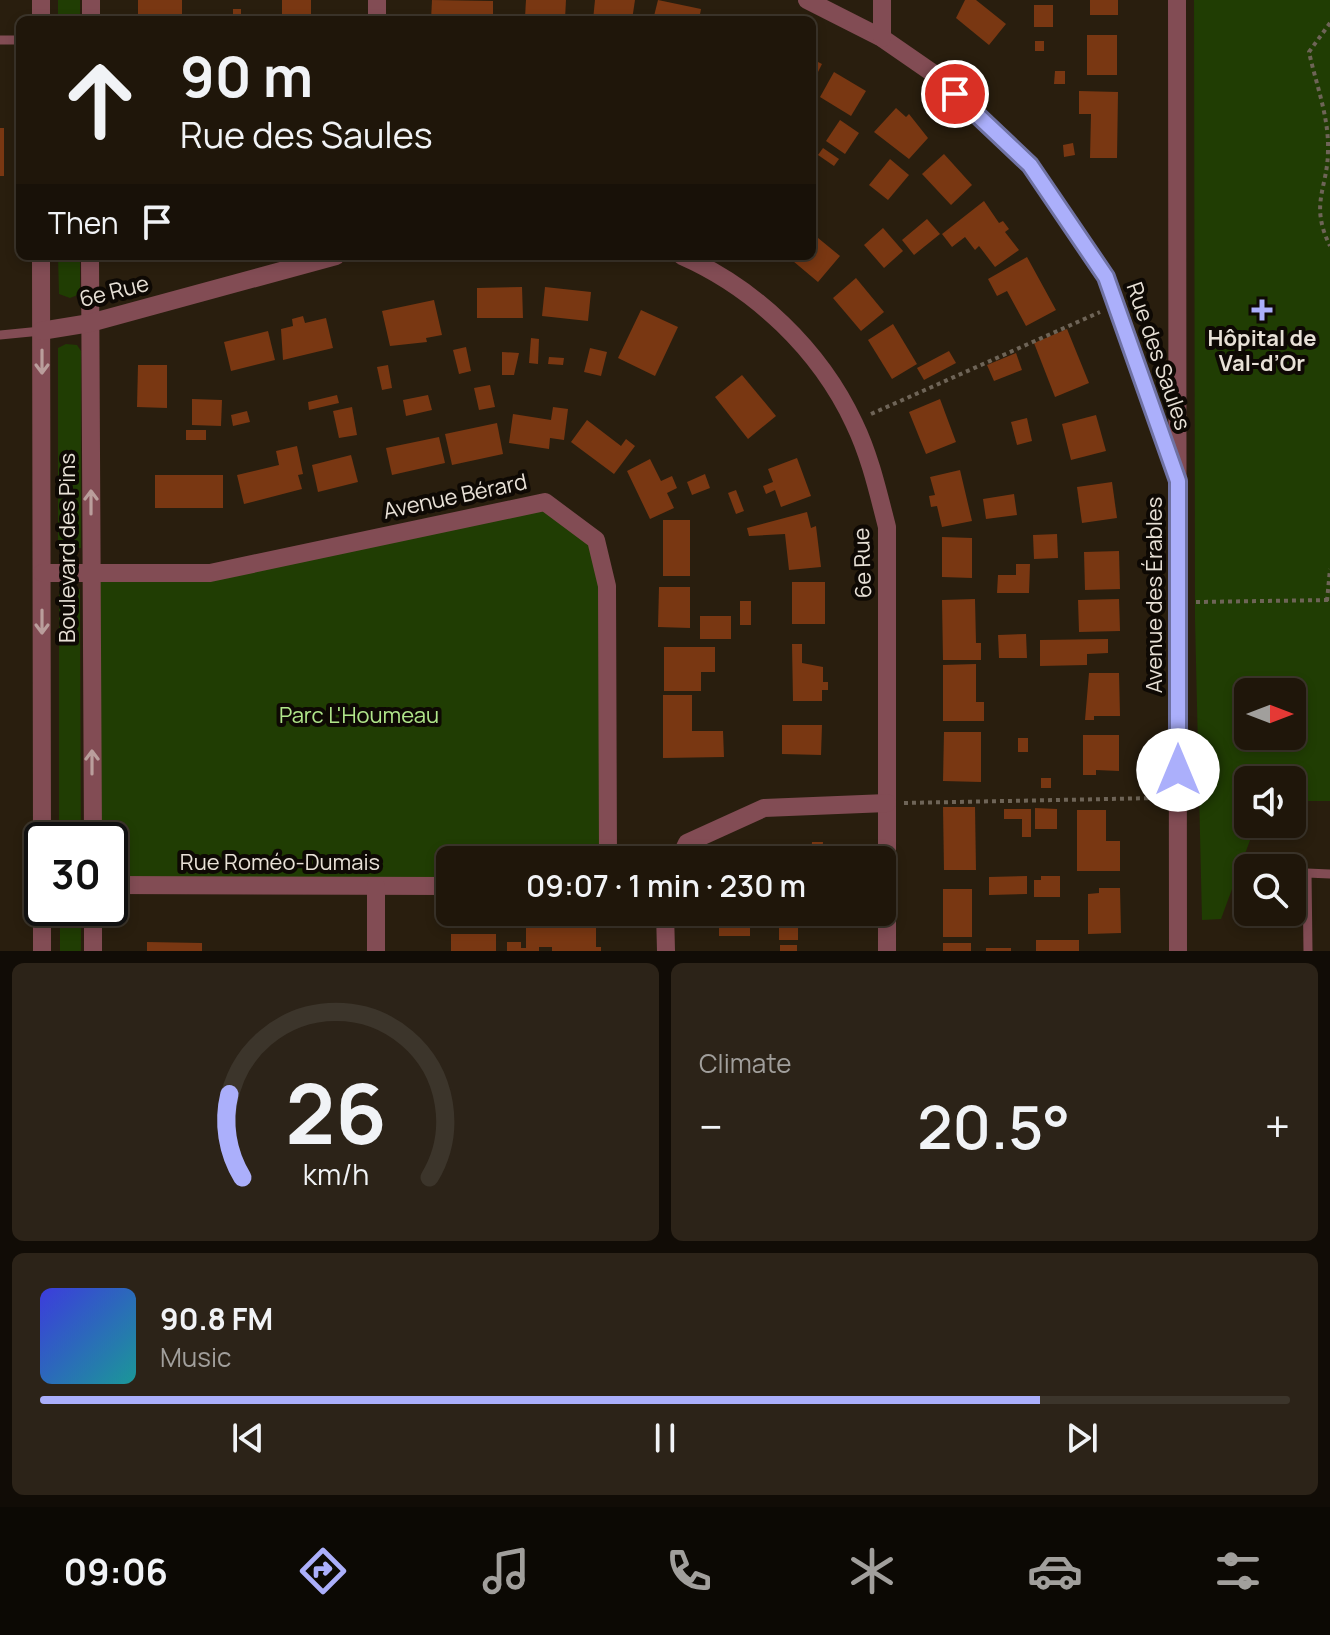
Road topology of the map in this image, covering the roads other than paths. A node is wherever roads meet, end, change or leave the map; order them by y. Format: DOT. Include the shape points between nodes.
graph roads {
  1 [pos="807,0"];
  2 [pos="882,0"];
  3 [pos="1177,0"];
  4 [pos="882,38"];
  5 [pos="41,260"];
  6 [pos="90,260"];
  7 [pos="321,260"];
  8 [pos="691,260"];
  9 [pos="90,323"];
  10 [pos="41,331"];
  11 [pos="0,335"];
  12 [pos="1178,481"];
  13 [pos="92,572"];
  14 [pos="42,573"];
  15 [pos="887,803"];
  16 [pos="42,822"];
  17 [pos="93,822"];
  18 [pos="608,846"];
  19 [pos="686,846"];
  20 [pos="1330,874"];
  21 [pos="128,885"];
  22 [pos="376,886"];
  23 [pos="436,886"];
  24 [pos="42,926"];
  25 [pos="93,926"];
  26 [pos="665,926"];
  27 [pos="42,951"];
  28 [pos="93,951"];
  29 [pos="376,951"];
  30 [pos="666,951"];
  31 [pos="887,951"];
  32 [pos="1178,951"];
  33 [pos="1308,951"];
  1 -- 4 [label="street, Rue des Saules"];
  2 -- 4 [label="street"];
  3 -- 12 [label="street, Avenue des Érables"];
  4 -- 12 [label="street, Rue des Saules" via="937,76 1030,165 1106,277"];
  5 -- 10 [label="street, Boulevard des Pins"];
  6 -- 9 [label="street, Boulevard des Pins"];
  7 -- 9 [label="street, 6e Rue"];
  8 -- 15 [label="street, 6e Rue" via="756,301 788,330 830,382 854,422 872,468 887,527"];
  9 -- 10 [label="street, 6e Rue"];
  13 -- 9 [label="street, Boulevard des Pins, one-way"];
  10 -- 11 [label="lane"];
  10 -- 14 [label="street, Boulevard des Pins, one-way"];
  12 -- 32 [label="street, Avenue des Érables"];
  13 -- 14 [label="street, Avenue Bérard"];
  17 -- 13 [label="street, Boulevard des Pins, one-way"];
  13 -- 18 [label="street, Avenue Bérard" via="210,573 545,502 596,540 607,586"];
  14 -- 16 [label="street, Boulevard des Pins, one-way"];
  15 -- 19 [label="street" via="764,808"];
  15 -- 31 [label="street, 6e Rue"];
  20 -- 33 [label="lane" via="1307,873"];
  21 -- 22 [label="street, Rue Roméo-Dumais"];
  22 -- 23 [label="street, Rue Roméo-Dumais"];
  22 -- 29 [label="street"];
  24 -- 27 [label="street"];
  25 -- 28 [label="street"];
  26 -- 30 [label="street"];
}
